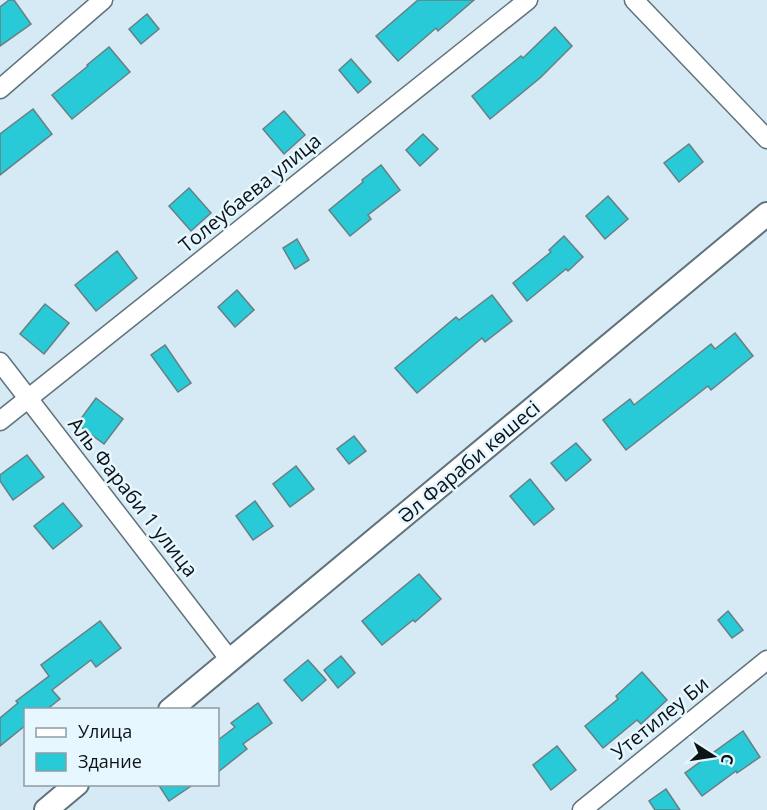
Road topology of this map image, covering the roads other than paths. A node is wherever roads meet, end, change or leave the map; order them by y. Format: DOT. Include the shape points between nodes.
graph roads {
  1 [pos="103,0"];
  2 [pos="528,0"];
  3 [pos="634,0"];
  4 [pos="0,89"];
  5 [pos="767,140"];
  6 [pos="767,214"];
  7 [pos="0,362"];
  8 [pos="28,397"];
  9 [pos="0,421"];
  10 [pos="231,660"];
  11 [pos="767,660"];
  12 [pos="172,708"];
  13 [pos="75,786"];
  14 [pos="46,810"];
  15 [pos="582,810"];
  1 -- 4 [label="street"];
  2 -- 8 [label="street, Толеубаева улица"];
  3 -- 5 [label="street"];
  6 -- 10 [label="street, Әл Фараби көшесі"];
  7 -- 8 [label="street, Аль Фараби 1 улица"];
  8 -- 9 [label="street, Толеубаева улица"];
  8 -- 10 [label="street, Аль Фараби 1 улица"];
  10 -- 12 [label="street, Әл Фараби көшесі"];
  11 -- 15 [label="street, Утетилеу Би"];
  13 -- 14 [label="street"];
}
